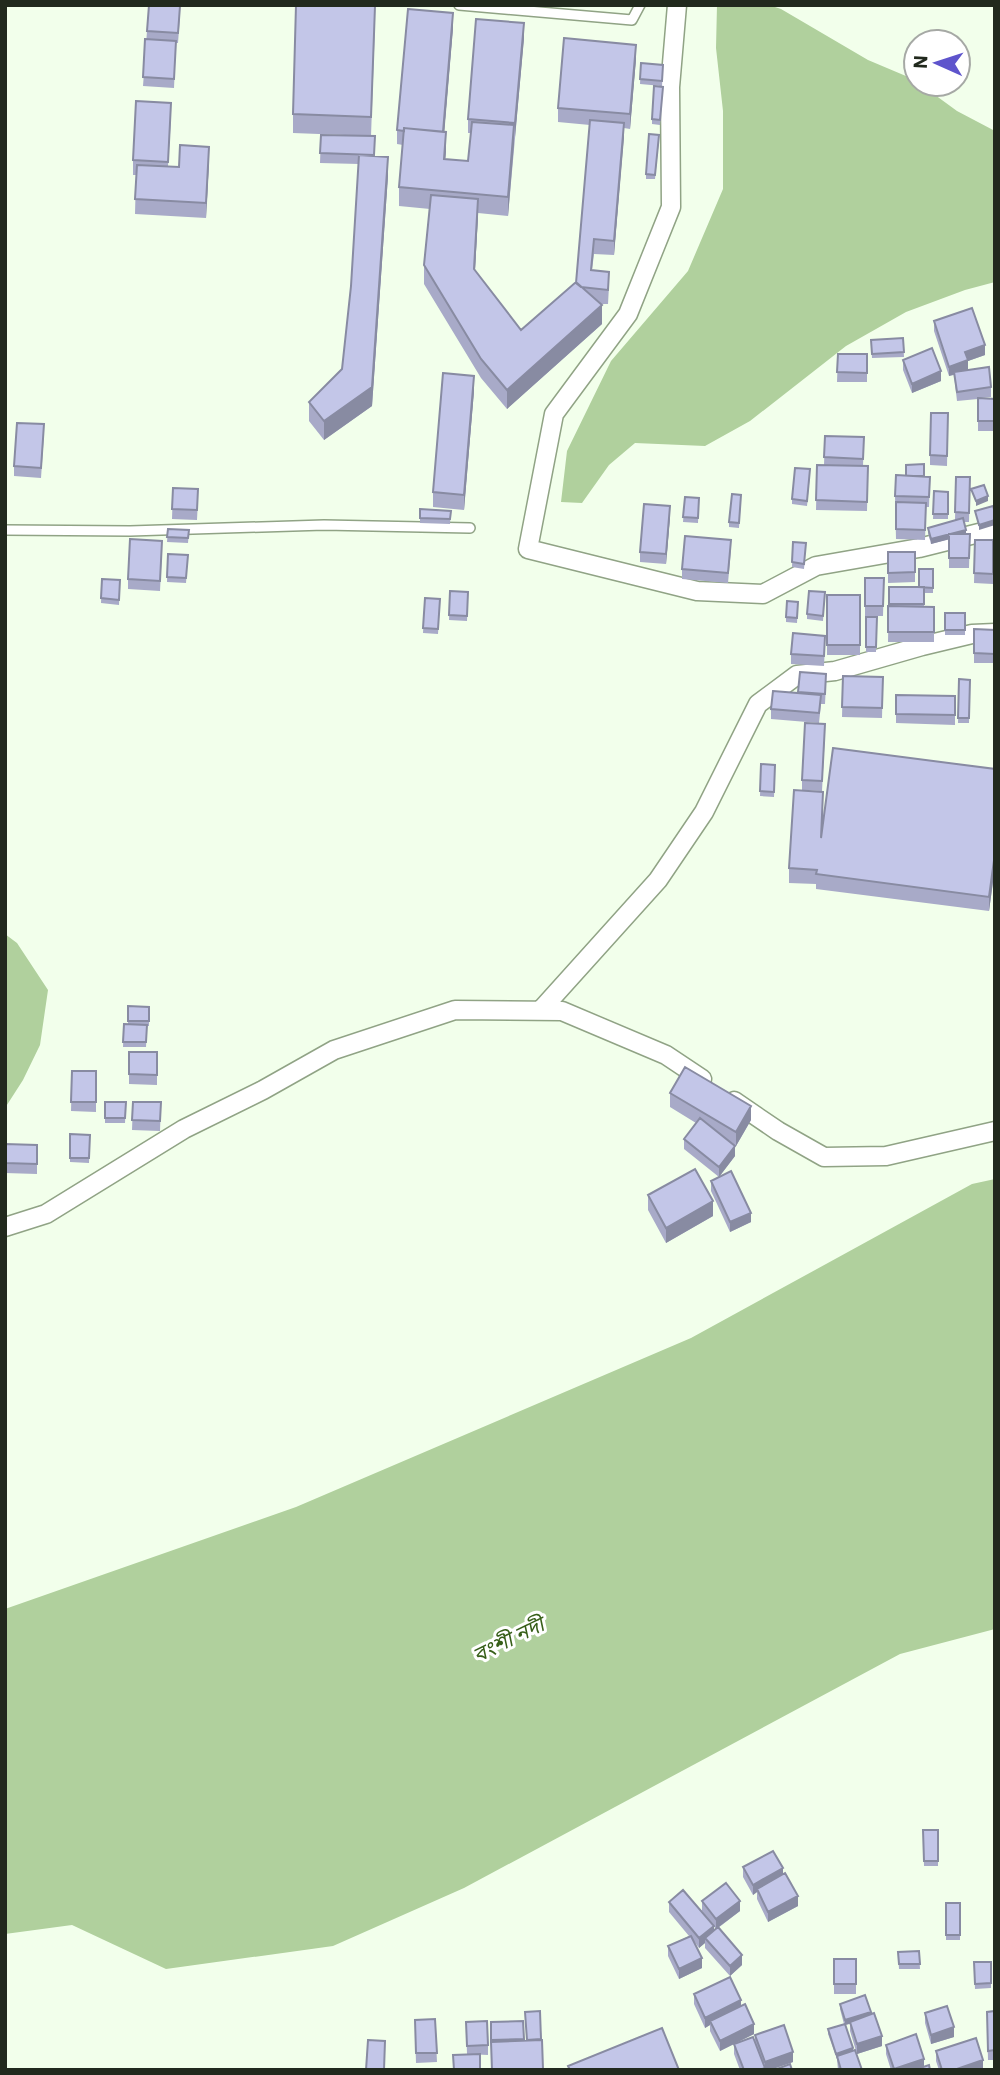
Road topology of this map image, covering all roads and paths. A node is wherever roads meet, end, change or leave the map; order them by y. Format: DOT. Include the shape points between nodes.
graph roads {
  1 [pos="458,5"];
  2 [pos="640,5"];
  3 [pos="677,5"];
  4 [pos="470,528"];
  5 [pos="995,529"];
  6 [pos="5,530"];
  7 [pos="995,633"];
  8 [pos="540,1011"];
  9 [pos="995,1131"];
  10 [pos="5,1227"];
  1 -- 2 [label="lane" via="632,20"];
  3 -- 5 [label="street" via="670,87 671,207 628,314 554,414 528,550 697,591 762,594 816,566"];
  4 -- 6 [label="lane" via="324,524"];
  7 -- 8 [label="street" via="972,634 835,671 797,675 758,704 704,812 658,880"];
  8 -- 9 [label="street" via="562,1012 666,1055 824,1157 886,1156"];
  8 -- 10 [label="street" via="455,1010 334,1050 184,1129 46,1214"];
}
